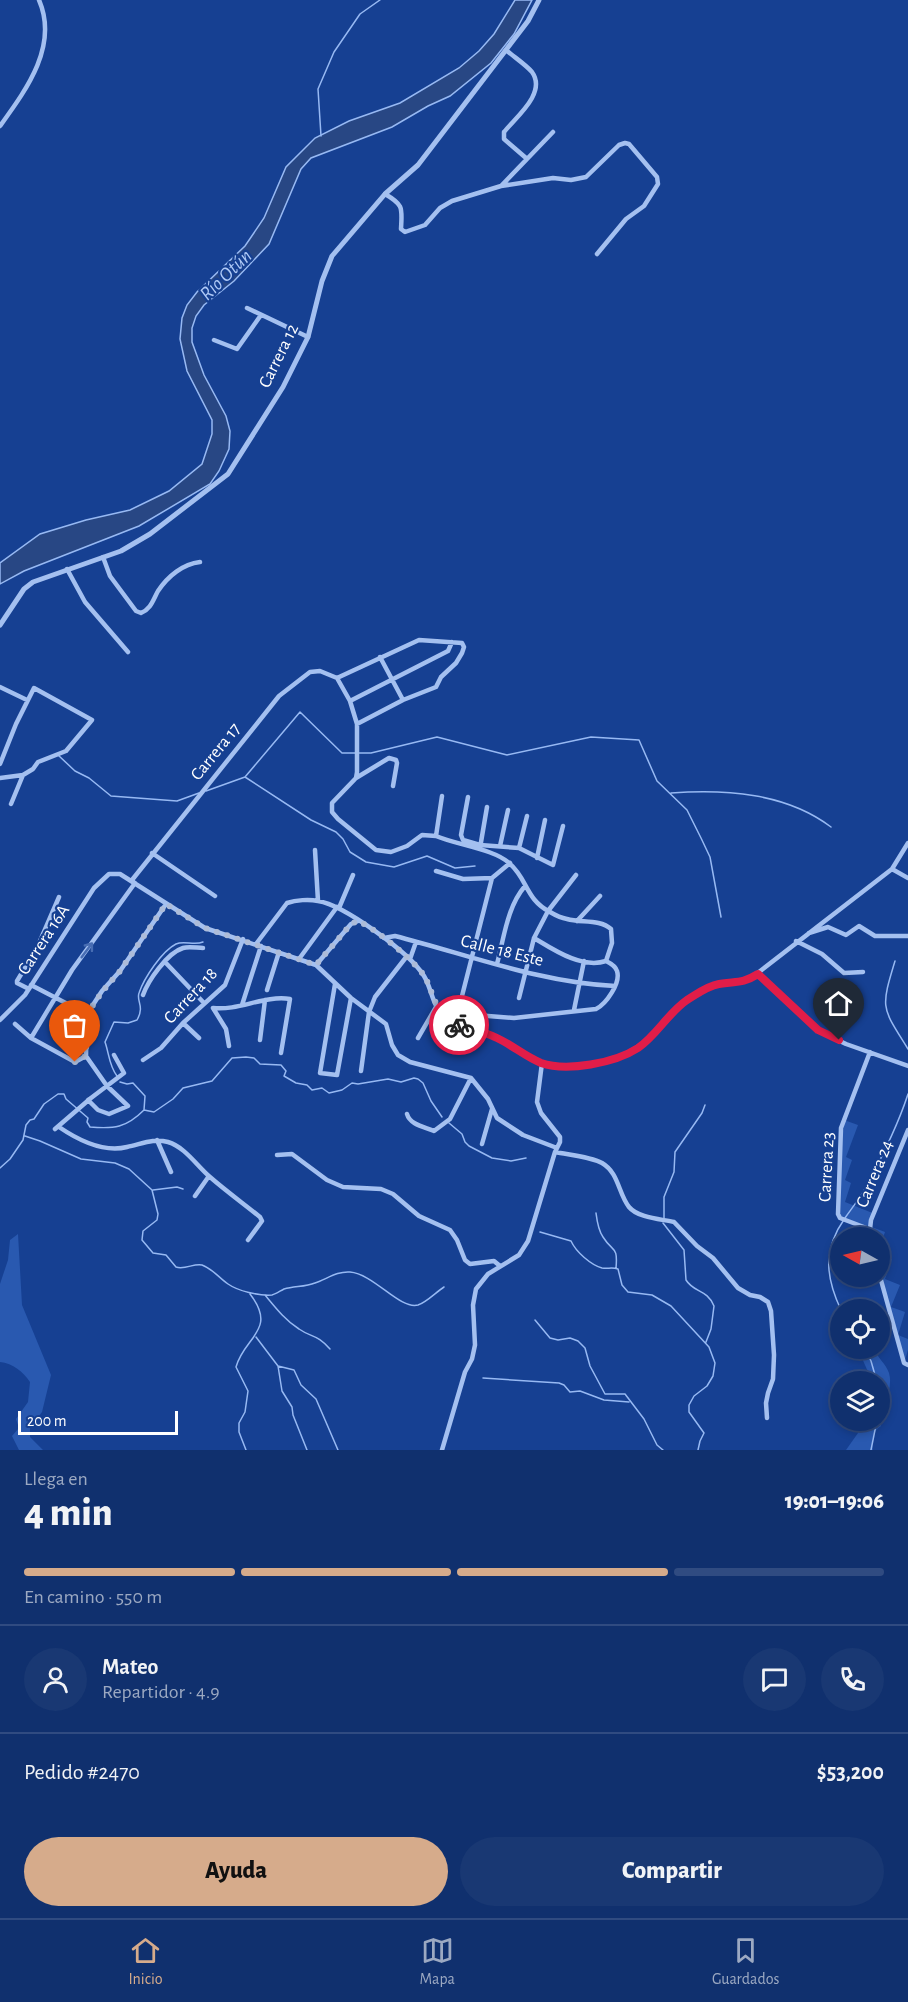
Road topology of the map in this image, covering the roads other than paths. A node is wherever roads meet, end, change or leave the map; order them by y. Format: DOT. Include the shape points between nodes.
graph roads {
  1 [pos="39,0"];
  2 [pos="539,0"];
  3 [pos="506,50"];
  4 [pos="0,126"];
  5 [pos="553,132"];
  6 [pos="526,158"];
  7 [pos="501,186"];
  8 [pos="385,194"];
  9 [pos="597,254"];
  10 [pos="247,308"];
  11 [pos="261,315"];
  12 [pos="308,337"];
  13 [pos="214,340"];
  14 [pos="103,557"];
  15 [pos="200,561"];
  16 [pos="67,569"];
  17 [pos="0,625"];
  18 [pos="452,642"];
  19 [pos="128,652"];
  20 [pos="380,657"];
  21 [pos="338,678"];
  22 [pos="393,681"];
  23 [pos="0,687"];
  24 [pos="27,700"];
  25 [pos="403,700"];
  26 [pos="350,701"];
  27 [pos="357,724"];
  28 [pos="0,764"];
  29 [pos="23,775"];
  30 [pos="0,778"];
  31 [pos="356,778"];
  32 [pos="393,786"];
  33 [pos="442,796"];
  34 [pos="468,797"];
  35 [pos="11,804"];
  36 [pos="487,807"];
  37 [pos="508,810"];
  38 [pos="526,816"];
  39 [pos="546,820"];
  40 [pos="563,826"];
  41 [pos="436,836"];
  42 [pos="908,843"];
  43 [pos="500,846"];
  44 [pos="480,848"];
  45 [pos="519,848"];
  46 [pos="315,850"];
  47 [pos="152,853"];
  48 [pos="537,858"];
  49 [pos="510,863"];
  50 [pos="892,868"];
  51 [pos="436,871"];
  52 [pos="353,875"];
  53 [pos="576,875"];
  54 [pos="492,878"];
  55 [pos="908,878"];
  56 [pos="134,881"];
  57 [pos="525,886"];
  58 [pos="215,896"];
  59 [pos="600,896"];
  60 [pos="58,897"];
  61 [pos="318,901"];
  62 [pos="166,904"];
  63 [pos="338,908"];
  64 [pos="548,911"];
  65 [pos="358,921"];
  66 [pos="577,921"];
  67 [pos="806,934"];
  68 [pos="908,936"];
  69 [pos="383,938"];
  70 [pos="534,938"];
  71 [pos="243,939"];
  72 [pos="796,941"];
  73 [pos="416,942"];
  74 [pos="259,945"];
  75 [pos="203,948"];
  76 [pos="279,952"];
  77 [pos="409,957"];
  78 [pos="470,958"];
  79 [pos="299,959"];
  80 [pos="584,961"];
  81 [pos="606,961"];
  82 [pos="165,962"];
  83 [pos="497,964"];
  84 [pos="316,965"];
  85 [pos="526,971"];
  86 [pos="862,972"];
  87 [pos="758,974"];
  88 [pos="335,984"];
  89 [pos="579,984"];
  90 [pos="615,986"];
  91 [pos="30,987"];
  92 [pos="267,990"];
  93 [pos="143,995"];
  94 [pos="462,996"];
  95 [pos="54,998"];
  96 [pos="351,998"];
  97 [pos="519,998"];
  98 [pos="265,1000"];
  99 [pos="204,1004"];
  100 [pos="242,1005"];
  101 [pos="436,1007"];
  102 [pos="574,1010"];
  103 [pos="369,1012"];
  104 [pos="87,1014"];
  105 [pos="0,1020"];
  106 [pos="183,1023"];
  107 [pos="15,1024"];
  108 [pos="31,1038"];
  109 [pos="199,1038"];
  110 [pos="418,1038"];
  111 [pos="260,1040"];
  112 [pos="229,1046"];
  113 [pos="870,1052"];
  114 [pos="281,1053"];
  115 [pos="114,1055"];
  116 [pos="86,1056"];
  117 [pos="143,1060"];
  118 [pos="542,1063"];
  119 [pos="908,1066"];
  120 [pos="361,1071"];
  121 [pos="471,1078"];
  122 [pos="107,1086"];
  123 [pos="88,1100"];
  124 [pos="492,1109"];
  125 [pos="407,1114"];
  126 [pos="908,1130"];
  127 [pos="157,1140"];
  128 [pos="482,1144"];
  129 [pos="556,1150"];
  130 [pos="277,1155"];
  131 [pos="171,1172"];
  132 [pos="209,1176"];
  133 [pos="195,1196"];
  134 [pos="864,1227"];
  135 [pos="870,1227"];
  136 [pos="248,1240"];
  137 [pos="500,1266"];
  138 [pos="883,1287"];
  139 [pos="906,1364"];
  140 [pos="767,1418"];
  141 [pos="442,1450"];
  1 -- 4 [label="street" via="44,52 19,100"];
  2 -- 3 [label="street, Carrera 12"];
  3 -- 6 [label="street" via="532,72 536,81 533,98 504,132 504,139"];
  3 -- 8 [label="street, Carrera 12" via="418,165"];
  5 -- 6 [label="street"];
  6 -- 7 [label="street"];
  7 -- 8 [label="street" via="452,201 425,225 405,232 401,229 401,207"];
  7 -- 9 [label="street" via="586,177 619,145 629,144 657,177 658,184 644,206 626,219"];
  8 -- 12 [label="street, Carrera 12" via="332,256"];
  10 -- 11 [label="street"];
  11 -- 12 [label="street"];
  11 -- 13 [label="street" via="237,349"];
  12 -- 14 [label="street, Carrera 12" via="283,387 228,474 150,534"];
  14 -- 15 [label="street" via="110,576 141,613 150,608 172,574"];
  14 -- 16 [label="street, Carrera 12"];
  16 -- 17 [label="street, Carrera 12" via="24,589"];
  16 -- 19 [label="street" via="85,602"];
  18 -- 20 [label="street" via="419,640"];
  18 -- 22 [label="street" via="448,651"];
  18 -- 25 [label="street" via="464,647 436,687"];
  20 -- 21 [label="street"];
  20 -- 22 [label="street"];
  21 -- 26 [label="street"];
  21 -- 47 [label="street, Carrera 17" via="320,671 310,672 279,696"];
  22 -- 25 [label="street"];
  22 -- 26 [label="street"];
  23 -- 24 [label="street"];
  24 -- 28 [label="street"];
  24 -- 29 [label="street" via="34,688 92,720 66,751 38,762"];
  25 -- 27 [label="street"];
  26 -- 27 [label="street"];
  27 -- 31 [label="street"];
  29 -- 30 [label="street"];
  29 -- 35 [label="street"];
  31 -- 32 [label="street" via="393,758 397,763"];
  31 -- 41 [label="street" via="332,803 332,812 376,850 391,852 422,835"];
  33 -- 41 [label="street"];
  34 -- 44 [label="street" via="462,839"];
  36 -- 44 [label="street"];
  37 -- 43 [label="street"];
  38 -- 45 [label="street"];
  39 -- 48 [label="street"];
  40 -- 48 [label="street" via="554,863"];
  41 -- 44 [label="street"];
  42 -- 50 [label="street"];
  43 -- 44 [label="street"];
  43 -- 45 [label="street"];
  44 -- 49 [label="street"];
  45 -- 48 [label="street"];
  46 -- 61 [label="street"];
  47 -- 56 [label="street, Carrera 17"];
  47 -- 58 [label="street"];
  49 -- 54 [label="street"];
  49 -- 57 [label="street"];
  50 -- 55 [label="street"];
  50 -- 67 [label="street"];
  51 -- 54 [label="street" via="463,879"];
  52 -- 63 [label="street"];
  53 -- 64 [label="street"];
  54 -- 78 [label="street"];
  56 -- 62 [label="street"];
  56 -- 91 [label="street, Carrera 16A" via="109,874 94,888"];
  95 -- 56 [label="street, Carrera 17, one-way"];
  57 -- 64 [label="street" via="534,901"];
  57 -- 83 [label="street" via="516,897"];
  59 -- 66 [label="street"];
  60 -- 91 [label="street" via="37,948 19,974 17,983"];
  61 -- 63 [label="street"];
  61 -- 74 [label="street" via="287,903"];
  62 -- 71 [label="street" via="205,928"];
  62 -- 104 [label="street"];
  63 -- 65 [label="street"];
  63 -- 79 [label="street"];
  64 -- 66 [label="street"];
  64 -- 70 [label="street"];
  65 -- 69 [label="street"];
  65 -- 84 [label="street"];
  66 -- 81 [label="street" via="599,923 611,929 612,943"];
  67 -- 68 [label="street" via="828,927 846,935 859,926 875,936"];
  67 -- 72 [label="street"];
  69 -- 73 [label="street, Calle 18 Este" via="395,936"];
  69 -- 77 [label="street"];
  70 -- 80 [label="street" via="559,953"];
  70 -- 85 [label="street"];
  71 -- 74 [label="street"];
  71 -- 99 [label="street, Carrera 18" via="227,982"];
  72 -- 86 [label="street" via="822,954 844,974"];
  72 -- 87 [label="street"];
  73 -- 77 [label="street"];
  73 -- 78 [label="street, Calle 18 Este"];
  74 -- 76 [label="street"];
  74 -- 100 [label="street"];
  75 -- 82 [label="street" via="185,947"];
  76 -- 79 [label="street"];
  76 -- 92 [label="street"];
  77 -- 101 [label="street" via="424,976"];
  77 -- 103 [label="street" via="375,997"];
  78 -- 83 [label="street, Calle 18 Este"];
  78 -- 94 [label="street"];
  79 -- 84 [label="street"];
  80 -- 81 [label="street"];
  80 -- 89 [label="street"];
  81 -- 90 [label="street" via="618,973"];
  82 -- 93 [label="street" via="147,983"];
  82 -- 99 [label="street"];
  83 -- 85 [label="street, Calle 18 Este"];
  84 -- 88 [label="street"];
  85 -- 89 [label="street, Calle 18 Este"];
  85 -- 97 [label="street"];
  87 -- 113 [label="street" via="818,1030"];
  87 -- 118 [label="street" via="742,983 706,988 682,1004 652,1036 626,1055 568,1067"];
  88 -- 96 [label="street"];
  88 -- 96 [label="street" via="320,1072 337,1075"];
  89 -- 90 [label="street, Calle 18 Este"];
  89 -- 102 [label="street"];
  90 -- 102 [label="street" via="603,1005"];
  91 -- 95 [label="street"];
  91 -- 105 [label="street, Carrera 16A"];
  95 -- 104 [label="street"];
  95 -- 108 [label="street, Carrera 17"];
  96 -- 103 [label="street"];
  98 -- 100 [label="street"];
  98 -- 111 [label="street"];
  98 -- 114 [label="street" via="291,1000"];
  99 -- 106 [label="street, Carrera 18"];
  100 -- 112 [label="street" via="213,1008 226,1029"];
  101 -- 102 [label="street" via="463,1014 514,1018"];
  101 -- 110 [label="street"];
  101 -- 118 [label="street" via="457,1024 495,1037"];
  103 -- 120 [label="street"];
  103 -- 121 [label="street" via="386,1023 398,1055"];
  104 -- 116 [label="street"];
  106 -- 109 [label="street"];
  106 -- 117 [label="street, Carrera 18" via="161,1048"];
  107 -- 108 [label="street"];
  108 -- 116 [label="street" via="75,1062"];
  113 -- 119 [label="street"];
  113 -- 134 [label="street, Carrera 23" via="840,1134 839,1216"];
  115 -- 122 [label="street" via="124,1073"];
  116 -- 122 [label="street"];
  118 -- 129 [label="street" via="537,1102 560,1137"];
  121 -- 124 [label="street"];
  121 -- 125 [label="street" via="450,1119 434,1131 413,1122"];
  122 -- 123 [label="street"];
  122 -- 123 [label="street" via="128,1106 109,1114"];
  123 -- 127 [label="street" via="57,1128 98,1146 126,1148"];
  124 -- 128 [label="street"];
  124 -- 129 [label="street" via="507,1126"];
  126 -- 135 [label="street, Carrera 24"];
  127 -- 131 [label="street"];
  127 -- 132 [label="street" via="174,1145"];
  129 -- 137 [label="street" via="528,1241 519,1255"];
  129 -- 140 [label="street" via="609,1168 629,1207 674,1222 738,1288 768,1302 774,1355"];
  130 -- 137 [label="street" via="292,1154 343,1187 381,1189 393,1194 419,1216 450,1230 470,1264 494,1262"];
  132 -- 133 [label="street"];
  132 -- 136 [label="street" via="260,1217 260,1225"];
  137 -- 141 [label="street" via="476,1289 475,1345"];
  138 -- 139 [label="street"];
}
